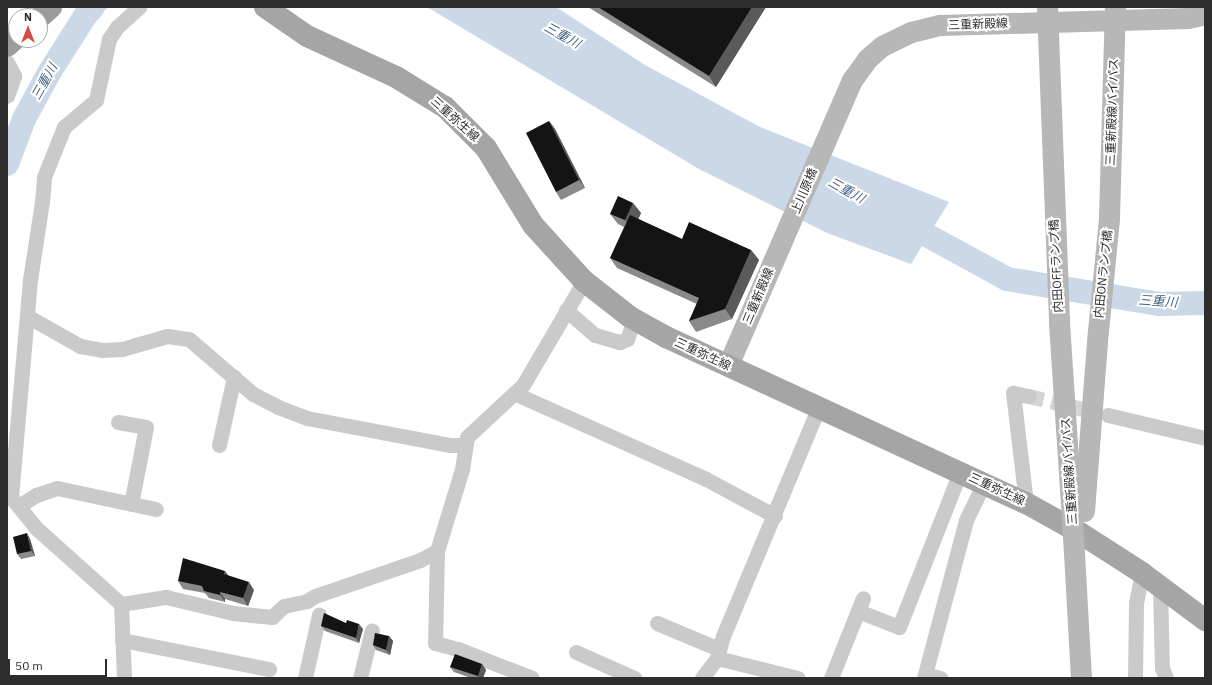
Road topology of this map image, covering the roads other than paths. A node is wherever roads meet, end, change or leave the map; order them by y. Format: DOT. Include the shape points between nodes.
graph roads {
  1 [pos="139,7"];
  2 [pos="265,7"];
  3 [pos="1047,14"];
  4 [pos="1115,14"];
  5 [pos="1205,14"];
  6 [pos="7,62"];
  7 [pos="7,96"];
  8 [pos="820,154"];
  9 [pos="1109,218"];
  10 [pos="788,228"];
  11 [pos="584,280"];
  12 [pos="566,310"];
  13 [pos="27,316"];
  14 [pos="634,320"];
  15 [pos="1059,323"];
  16 [pos="1098,331"];
  17 [pos="728,365"];
  18 [pos="234,377"];
  19 [pos="516,394"];
  20 [pos="1029,396"];
  21 [pos="819,407"];
  22 [pos="13,409"];
  23 [pos="1108,415"];
  24 [pos="118,422"];
  25 [pos="1205,438"];
  26 [pos="219,444"];
  27 [pos="464,445"];
  28 [pos="960,472"];
  29 [pos="984,483"];
  30 [pos="1026,503"];
  31 [pos="131,504"];
  32 [pos="19,506"];
  33 [pos="1078,507"];
  34 [pos="156,509"];
  35 [pos="775,516"];
  36 [pos="437,551"];
  37 [pos="1142,573"];
  38 [pos="1160,587"];
  39 [pos="121,604"];
  40 [pos="319,615"];
  41 [pos="1205,620"];
  42 [pos="657,623"];
  43 [pos="372,630"];
  44 [pos="122,640"];
  45 [pos="576,652"];
  46 [pos="718,654"];
  47 [pos="269,669"];
  48 [pos="741,672"];
  49 [pos="924,676"];
  50 [pos="124,678"];
  51 [pos="305,678"];
  52 [pos="360,678"];
  53 [pos="532,678"];
  54 [pos="634,678"];
  55 [pos="702,678"];
  56 [pos="798,678"];
  57 [pos="831,678"];
  58 [pos="940,678"];
  59 [pos="1081,678"];
  60 [pos="1135,678"];
  61 [pos="1166,678"];
  1 -- 13 [label="street" via="117,27 109,39 96,100 64,127 44,177"];
  2 -- 11 [label="main road, 三重弥生線" via="307,36 396,77 445,107 486,148 533,224"];
  3 -- 4 [label="main road, 三重新殿線"];
  3 -- 8 [label="main road, 三重新殿線" via="940,25 891,40 867,58 857,71"];
  3 -- 15 [label="main road, 内田OFFランプ橋"];
  4 -- 5 [label="main road, 三重新殿線" via="1188,18"];
  4 -- 9 [label="main road, 三重新殿線バイパス"];
  6 -- 7 [label="street" via="14,76"];
  8 -- 10 [label="main road, 上川原橋"];
  9 -- 16 [label="main road, 内田ONランプ橋"];
  10 -- 17 [label="main road, 三重新殿線"];
  11 -- 12 [label="street"];
  11 -- 14 [label="main road, 三重弥生線"];
  12 -- 14 [label="street" via="595,335 620,342 627,339"];
  12 -- 19 [label="street"];
  13 -- 18 [label="street" via="80,346 102,350 122,349 167,336 189,339"];
  13 -- 22 [label="street"];
  14 -- 17 [label="main road, 三重弥生線"];
  15 -- 33 [label="main road, 三重新殿線バイパス"];
  16 -- 33 [label="main road, 三重新殿線バイパス"];
  17 -- 21 [label="main road, 三重弥生線"];
  18 -- 26 [label="street"];
  18 -- 27 [label="street" via="253,394 307,418 450,445"];
  19 -- 27 [label="street" via="467,437"];
  19 -- 35 [label="street" via="706,479"];
  20 -- 30 [label="street" via="1013,393"];
  21 -- 28 [label="main road, 三重弥生線"];
  21 -- 35 [label="street"];
  22 -- 32 [label="street" via="11,497"];
  23 -- 25 [label="street"];
  24 -- 31 [label="street" via="146,427"];
  27 -- 36 [label="street" via="462,469"];
  28 -- 29 [label="main road, 三重弥生線"];
  28 -- 57 [label="street" via="899,627 860,605"];
  29 -- 30 [label="main road, 三重弥生線"];
  29 -- 49 [label="street" via="966,520"];
  30 -- 37 [label="main road, 三重弥生線" via="1080,533"];
  31 -- 32 [label="street" via="57,488 36,495"];
  31 -- 34 [label="street"];
  32 -- 39 [label="street" via="37,529"];
  33 -- 59 [label="main road, 三重新殿線バイパス"];
  35 -- 46 [label="street"];
  36 -- 39 [label="street" via="420,560 307,601 284,606 272,618 233,613 166,597"];
  36 -- 53 [label="street" via="435,643 458,649"];
  37 -- 38 [label="main road, 三重弥生線"];
  37 -- 60 [label="street" via="1136,603"];
  38 -- 41 [label="main road, 三重弥生線"];
  38 -- 61 [label="street" via="1162,668"];
  39 -- 44 [label="street"];
  40 -- 51 [label="street"];
  42 -- 46 [label="street"];
  43 -- 52 [label="street"];
  44 -- 47 [label="street"];
  44 -- 50 [label="street"];
  45 -- 54 [label="street"];
  46 -- 48 [label="street"];
  46 -- 55 [label="street"];
  48 -- 56 [label="street"];
  49 -- 58 [label="street"];
}
